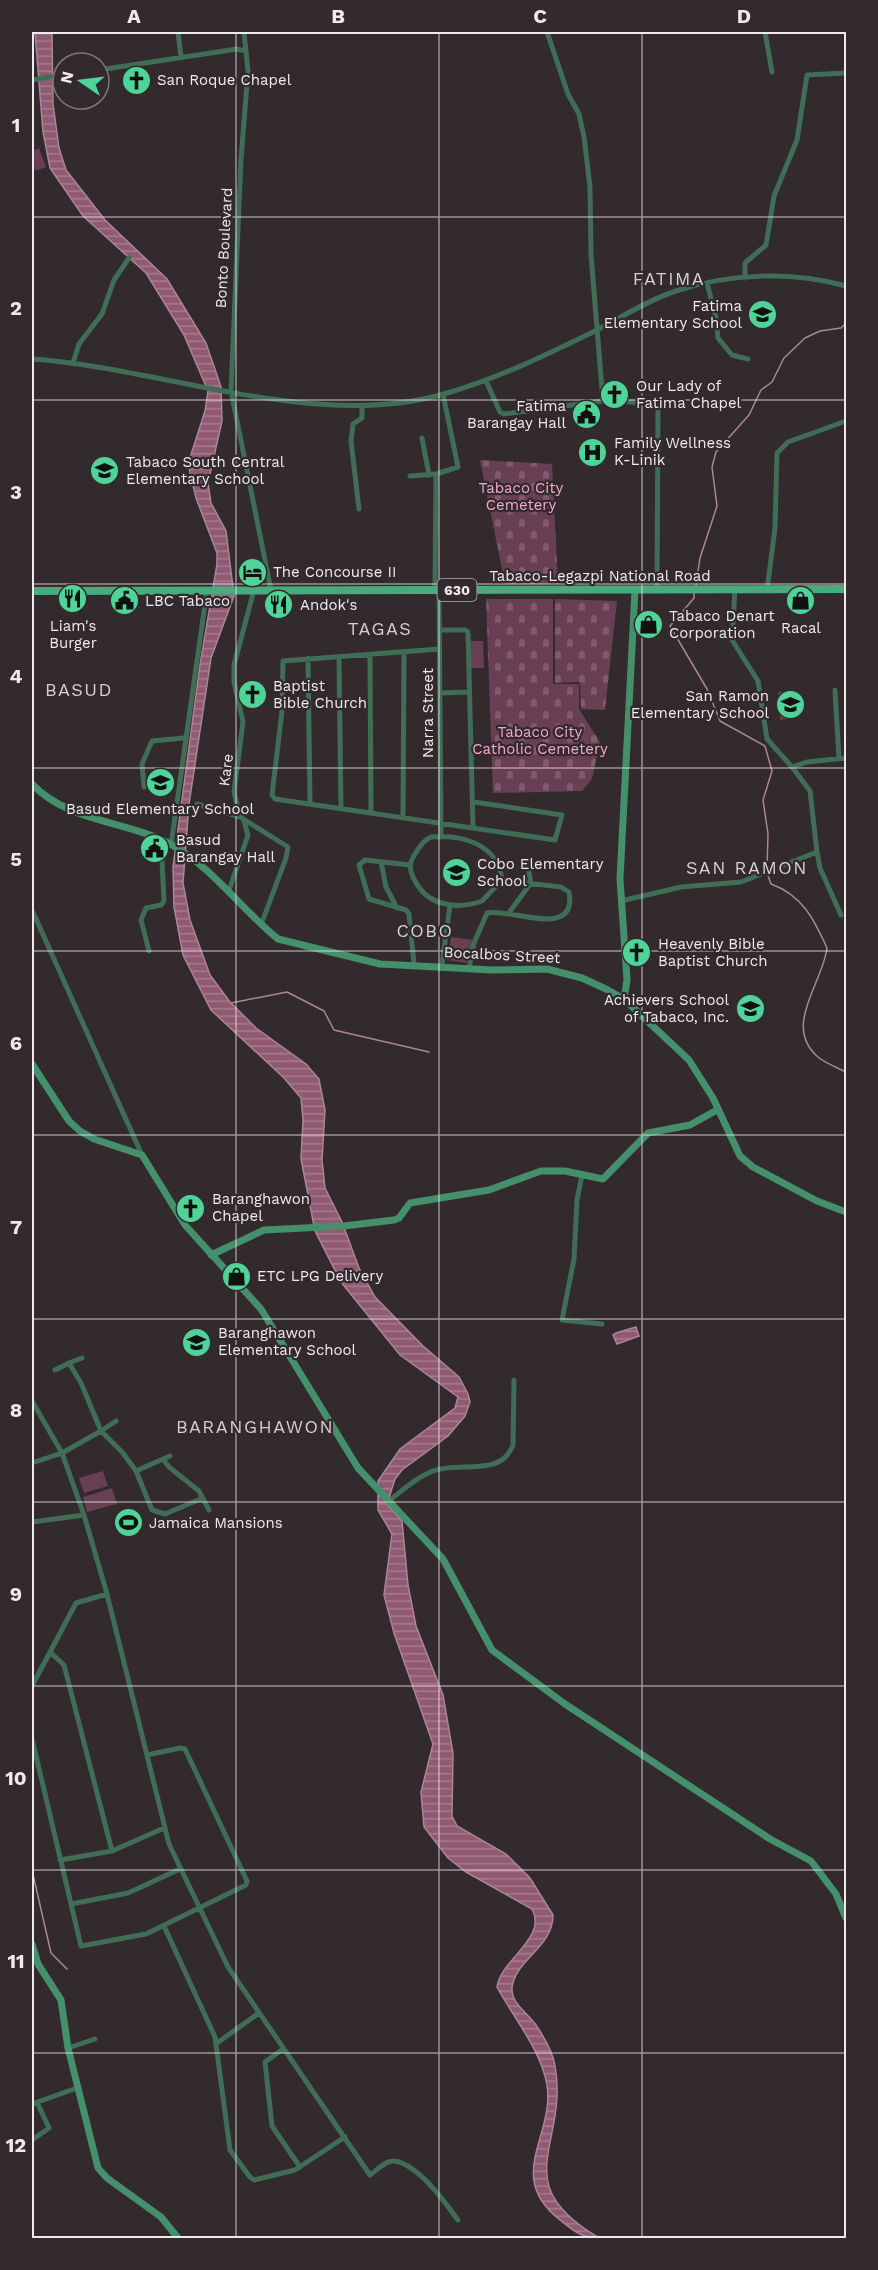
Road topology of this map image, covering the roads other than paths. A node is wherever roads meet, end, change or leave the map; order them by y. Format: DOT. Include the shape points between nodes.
graph roads {
  1 [pos="178,32"];
  2 [pos="244,32"];
  3 [pos="547,32"];
  4 [pos="765,32"];
  5 [pos="245,51"];
  6 [pos="181,57"];
  7 [pos="111,68"];
  8 [pos="772,72"];
  9 [pos="846,73"];
  10 [pos="51,77"];
  11 [pos="34,80"];
  12 [pos="129,258"];
  13 [pos="745,278"];
  14 [pos="707,283"];
  15 [pos="846,286"];
  16 [pos="596,330"];
  17 [pos="32,359"];
  18 [pos="748,359"];
  19 [pos="74,363"];
  20 [pos="486,381"];
  21 [pos="228,390"];
  22 [pos="443,394"];
  23 [pos="603,401"];
  24 [pos="362,406"];
  25 [pos="846,421"];
  26 [pos="422,438"];
  27 [pos="436,474"];
  28 [pos="429,475"];
  29 [pos="410,476"];
  30 [pos="359,509"];
  31 [pos="437,589"];
  32 [pos="735,589"];
  33 [pos="846,589"];
  34 [pos="208,590"];
  35 [pos="254,590"];
  36 [pos="272,590"];
  37 [pos="635,590"];
  38 [pos="657,590"];
  39 [pos="767,590"];
  40 [pos="32,591"];
  41 [pos="439,630"];
  42 [pos="439,649"];
  43 [pos="404,652"];
  44 [pos="370,655"];
  45 [pos="339,657"];
  46 [pos="308,658"];
  47 [pos="836,690"];
  48 [pos="469,692"];
  49 [pos="440,693"];
  50 [pos="184,738"];
  51 [pos="846,758"];
  52 [pos="839,759"];
  53 [pos="792,767"];
  54 [pos="32,784"];
  55 [pos="144,787"];
  56 [pos="474,802"];
  57 [pos="310,803"];
  58 [pos="197,804"];
  59 [pos="341,808"];
  60 [pos="371,811"];
  61 [pos="403,816"];
  62 [pos="242,819"];
  63 [pos="441,822"];
  64 [pos="473,827"];
  65 [pos="441,837"];
  66 [pos="161,840"];
  67 [pos="172,845"];
  68 [pos="817,852"];
  69 [pos="381,862"];
  70 [pos="527,862"];
  71 [pos="410,865"];
  72 [pos="502,880"];
  73 [pos="531,884"];
  74 [pos="228,893"];
  75 [pos="482,901"];
  76 [pos="621,902"];
  77 [pos="450,905"];
  78 [pos="397,908"];
  79 [pos="32,910"];
  80 [pos="487,913"];
  81 [pos="508,914"];
  82 [pos="841,915"];
  83 [pos="261,925"];
  84 [pos="149,951"];
  85 [pos="414,964"];
  86 [pos="442,965"];
  87 [pos="468,968"];
  88 [pos="624,999"];
  89 [pos="32,1064"];
  90 [pos="717,1110"];
  91 [pos="142,1155"];
  92 [pos="582,1175"];
  93 [pos="846,1212"];
  94 [pos="211,1255"];
  95 [pos="602,1324"];
  96 [pos="82,1358"];
  97 [pos="69,1363"];
  98 [pos="55,1370"];
  99 [pos="513,1380"];
  100 [pos="32,1401"];
  101 [pos="116,1421"];
  102 [pos="100,1431"];
  103 [pos="62,1452"];
  104 [pos="170,1456"];
  105 [pos="163,1459"];
  106 [pos="32,1463"];
  107 [pos="136,1471"];
  108 [pos="203,1498"];
  109 [pos="388,1498"];
  110 [pos="209,1510"];
  111 [pos="84,1515"];
  112 [pos="32,1522"];
  113 [pos="107,1593"];
  114 [pos="50,1652"];
  115 [pos="32,1686"];
  116 [pos="32,1738"];
  117 [pos="147,1755"];
  118 [pos="164,1828"];
  119 [pos="112,1851"];
  120 [pos="60,1860"];
  121 [pos="180,1869"];
  122 [pos="71,1904"];
  123 [pos="200,1908"];
  124 [pos="846,1918"];
  125 [pos="164,1926"];
  126 [pos="32,1944"];
  127 [pos="259,2013"];
  128 [pos="95,2039"];
  129 [pos="217,2043"];
  130 [pos="68,2048"];
  131 [pos="283,2049"];
  132 [pos="77,2088"];
  133 [pos="34,2103"];
  134 [pos="345,2137"];
  135 [pos="32,2139"];
  136 [pos="300,2167"];
  137 [pos="458,2220"];
  138 [pos="178,2238"];
  1 -- 6 [label="street"];
  2 -- 5 [label="street, Bonto Boulevard"];
  3 -- 16 [label="street" via="584,137"];
  4 -- 8 [label="street"];
  5 -- 6 [label="street"];
  5 -- 21 [label="street, Bonto Boulevard" via="248,71"];
  6 -- 7 [label="street"];
  9 -- 13 [label="street" via="807,75 797,140 774,196 766,245 745,263"];
  10 -- 11 [label="street"];
  12 -- 19 [label="street" via="114,280 102,314 78,344"];
  13 -- 14 [label="street"];
  13 -- 15 [label="street" via="803,276"];
  14 -- 16 [label="street" via="676,291"];
  14 -- 18 [label="street" via="718,338 732,355"];
  16 -- 20 [label="street"];
  16 -- 23 [label="street"];
  17 -- 19 [label="street"];
  19 -- 21 [label="street"];
  20 -- 22 [label="street"];
  20 -- 23 [label="street" via="504,414"];
  21 -- 24 [label="street" via="316,404"];
  21 -- 36 [label="street, Bonto Boulevard"];
  22 -- 24 [label="street"];
  22 -- 27 [label="street" via="458,467"];
  23 -- 38 [label="street" via="656,403 658,407"];
  24 -- 30 [label="street" via="362,418 352,424 351,441"];
  25 -- 39 [label="street" via="788,441 777,453 775,528"];
  26 -- 28 [label="street"];
  27 -- 28 [label="street"];
  27 -- 31 [label="street, Narra Street"];
  28 -- 29 [label="street"];
  31 -- 36 [label="main road, Tabaco-Legazpi National Road / 630"];
  31 -- 37 [label="main road, Tabaco-Legazpi National Road / 630"];
  31 -- 41 [label="street, Narra Street"];
  32 -- 38 [label="main road, Tabaco-Legazpi National Road / 630"];
  32 -- 39 [label="main road, Tabaco-Legazpi National Road / 630"];
  32 -- 53 [label="street" via="733,646 758,681 767,739"];
  33 -- 39 [label="main road, Tabaco-Legazpi National Road / 630"];
  34 -- 35 [label="main road, Tabaco-Legazpi National Road / 630"];
  34 -- 40 [label="main road, 630"];
  34 -- 50 [label="street"];
  35 -- 36 [label="main road, Tabaco-Legazpi National Road / 630"];
  35 -- 62 [label="street, Kare" via="234,665 243,722 234,792"];
  37 -- 38 [label="main road, Tabaco-Legazpi National Road / 630"];
  37 -- 76 [label="street"];
  41 -- 42 [label="street, Narra Street"];
  41 -- 48 [label="street" via="468,631"];
  42 -- 43 [label="street"];
  42 -- 49 [label="street, Narra Street"];
  43 -- 44 [label="street"];
  43 -- 61 [label="street"];
  44 -- 45 [label="street"];
  44 -- 60 [label="street"];
  45 -- 46 [label="street"];
  45 -- 59 [label="street"];
  46 -- 57 [label="street"];
  46 -- 57 [label="street" via="285,660 283,664 272,795 275,799"];
  47 -- 52 [label="street"];
  48 -- 49 [label="street"];
  48 -- 56 [label="street"];
  49 -- 63 [label="street, Narra Street"];
  50 -- 55 [label="street" via="152,741 142,764"];
  50 -- 67 [label="street"];
  51 -- 52 [label="street"];
  52 -- 53 [label="street"];
  53 -- 68 [label="street" via="810,791"];
  54 -- 66 [label="street, Bocalbos Street" via="52,802"];
  56 -- 64 [label="street"];
  56 -- 64 [label="street" via="562,815 555,840"];
  57 -- 59 [label="street"];
  58 -- 62 [label="street"];
  59 -- 60 [label="street"];
  60 -- 61 [label="street"];
  61 -- 63 [label="street"];
  62 -- 74 [label="street, Kare" via="248,835"];
  62 -- 83 [label="street" via="288,847"];
  63 -- 64 [label="street"];
  63 -- 65 [label="street, Narra Street"];
  65 -- 71 [label="street" via="425,840"];
  65 -- 72 [label="street" via="484,846 496,861"];
  66 -- 67 [label="street, Bocalbos Street"];
  66 -- 84 [label="street" via="164,901 146,908 141,920"];
  67 -- 74 [label="street, Bocalbos Street" via="190,856"];
  68 -- 76 [label="street" via="732,883 681,887"];
  68 -- 82 [label="street"];
  69 -- 71 [label="street"];
  69 -- 78 [label="street" via="386,887"];
  69 -- 78 [label="street" via="361,861 367,894 373,902"];
  70 -- 73 [label="street"];
  71 -- 77 [label="street" via="422,892 434,901"];
  72 -- 73 [label="street"];
  72 -- 75 [label="street"];
  73 -- 81 [label="street"];
  73 -- 81 [label="street" via="566,888 570,896 564,913 548,920"];
  74 -- 83 [label="street, Bocalbos Street"];
  75 -- 77 [label="street"];
  75 -- 80 [label="street"];
  76 -- 88 [label="street" via="627,980"];
  77 -- 86 [label="street"];
  78 -- 85 [label="street" via="409,914"];
  79 -- 91 [label="street"];
  80 -- 81 [label="street"];
  80 -- 87 [label="street"];
  83 -- 85 [label="street, Bocalbos Street" via="278,939 294,945 380,964"];
  85 -- 86 [label="street, Bocalbos Street"];
  86 -- 87 [label="street, Bocalbos Street"];
  87 -- 88 [label="street, Bocalbos Street" via="565,972"];
  88 -- 90 [label="street, Bocalbos Street" via="689,1060"];
  89 -- 91 [label="street" via="74,1126 94,1139"];
  90 -- 92 [label="street" via="690,1125 648,1133 606,1178"];
  90 -- 93 [label="street, Bocalbos Street" via="740,1156 753,1167"];
  91 -- 94 [label="street" via="185,1225"];
  92 -- 94 [label="street" via="541,1171 489,1190 410,1203 399,1218 391,1221 264,1230"];
  92 -- 95 [label="street" via="574,1259 562,1320"];
  94 -- 109 [label="street" via="261,1309 348,1454"];
  96 -- 97 [label="street"];
  97 -- 98 [label="street"];
  97 -- 102 [label="street"];
  99 -- 109 [label="street" via="510,1454 492,1466 448,1466 430,1472"];
  100 -- 103 [label="street"];
  101 -- 102 [label="street"];
  102 -- 103 [label="street"];
  102 -- 107 [label="street"];
  103 -- 106 [label="street"];
  103 -- 111 [label="street"];
  104 -- 105 [label="street"];
  105 -- 107 [label="street"];
  105 -- 108 [label="street"];
  107 -- 108 [label="street" via="152,1510 165,1514"];
  108 -- 110 [label="street"];
  109 -- 124 [label="street" via="443,1559 492,1650 504,1662 770,1839 811,1861 836,1894"];
  111 -- 112 [label="street"];
  111 -- 113 [label="street"];
  113 -- 114 [label="street" via="76,1603"];
  113 -- 117 [label="street"];
  114 -- 115 [label="street"];
  114 -- 119 [label="street" via="64,1665"];
  116 -- 120 [label="street"];
  117 -- 118 [label="street"];
  117 -- 123 [label="street" via="184,1749 247,1881"];
  118 -- 119 [label="street"];
  118 -- 121 [label="street"];
  119 -- 120 [label="street"];
  120 -- 122 [label="street"];
  121 -- 122 [label="street" via="128,1893"];
  121 -- 123 [label="street"];
  122 -- 125 [label="street" via="81,1946 146,1934"];
  123 -- 125 [label="street"];
  123 -- 127 [label="street" via="228,1967"];
  125 -- 129 [label="street"];
  126 -- 130 [label="street" via="38,1964 61,2000"];
  127 -- 129 [label="street"];
  127 -- 131 [label="street"];
  128 -- 130 [label="street"];
  129 -- 136 [label="street" via="230,2150 254,2180"];
  130 -- 132 [label="street"];
  131 -- 134 [label="street"];
  131 -- 136 [label="street" via="265,2062 272,2126"];
  132 -- 133 [label="street"];
  132 -- 138 [label="street" via="93,2154 102,2174 161,2217"];
  133 -- 135 [label="street" via="49,2128"];
  134 -- 136 [label="street"];
  134 -- 137 [label="street" via="370,2175 387,2162 398,2162 428,2180"];
}
